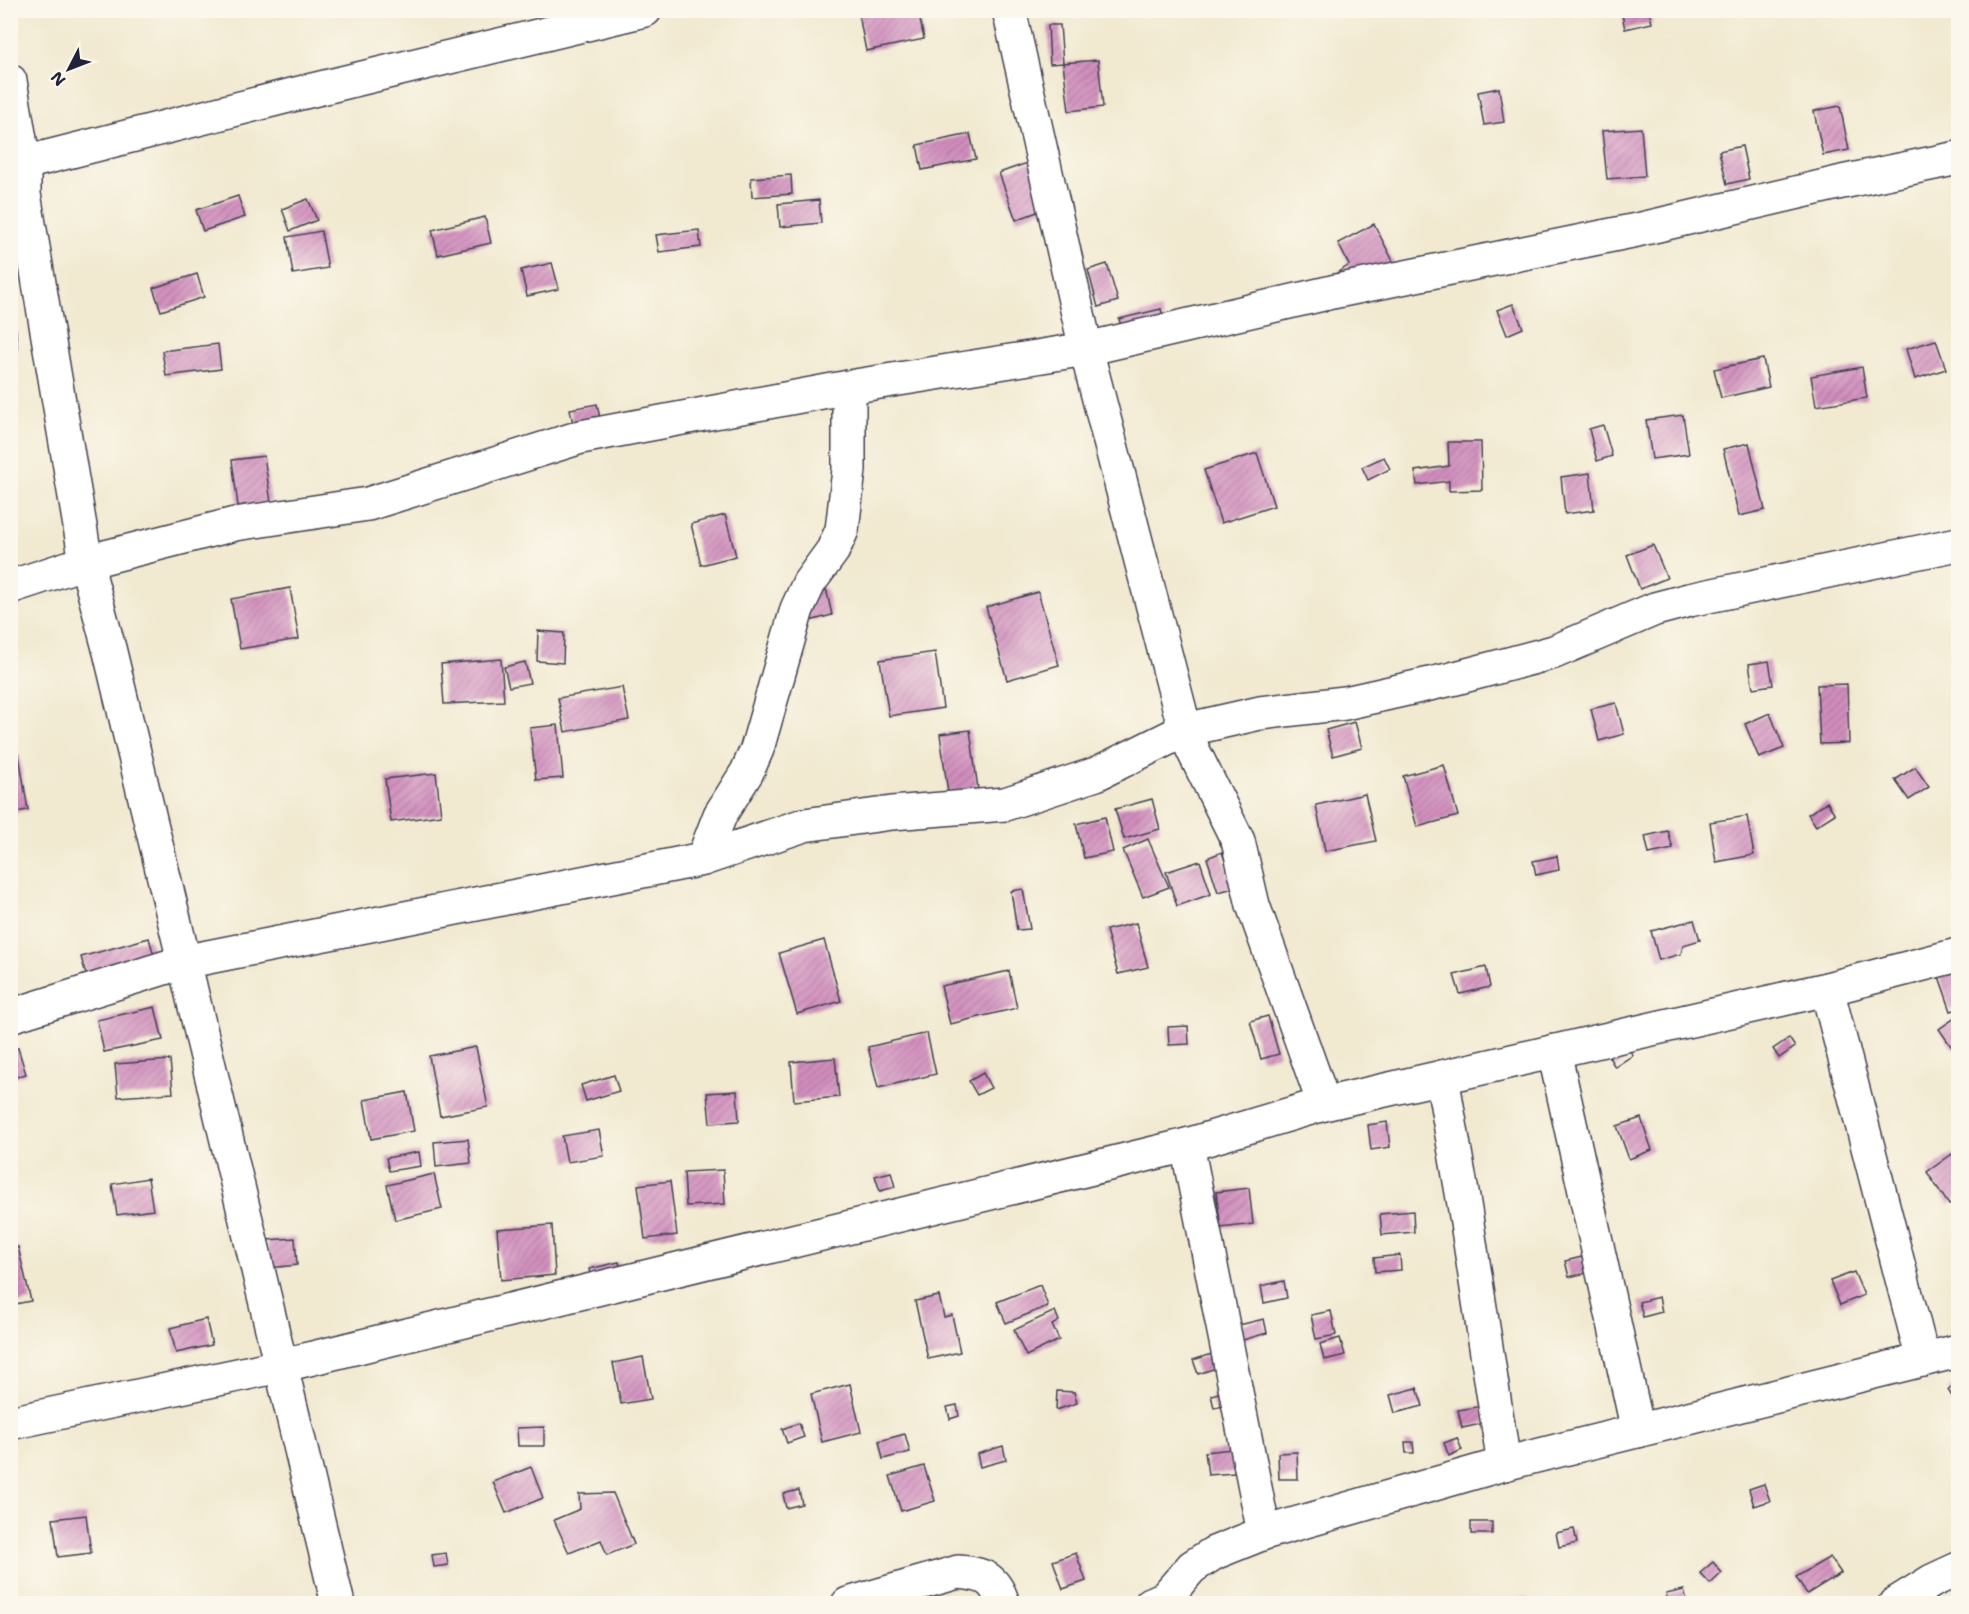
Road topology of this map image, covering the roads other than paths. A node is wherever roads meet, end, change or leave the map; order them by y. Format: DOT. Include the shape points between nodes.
graph roads {
  1 [pos="645,10"];
  2 [pos="1009,10"];
  3 [pos="12,92"];
  4 [pos="1959,158"];
  5 [pos="20,184"];
  6 [pos="1086,349"];
  7 [pos="849,387"];
  8 [pos="1959,544"];
  9 [pos="86,562"];
  10 [pos="10,587"];
  11 [pos="1185,730"];
  12 [pos="703,859"];
  13 [pos="1959,955"];
  14 [pos="183,962"];
  15 [pos="1827,989"];
  16 [pos="10,1016"];
  17 [pos="1554,1051"];
  18 [pos="1442,1077"];
  19 [pos="1324,1104"];
  20 [pos="1187,1145"];
  21 [pos="1959,1351"];
  22 [pos="1923,1360"];
  23 [pos="280,1366"];
  24 [pos="10,1422"];
  25 [pos="1638,1431"];
  26 [pos="1504,1464"];
  27 [pos="1264,1533"];
  28 [pos="1959,1569"];
  29 [pos="338,1604"];
  30 [pos="848,1604"];
  31 [pos="1003,1604"];
  32 [pos="1151,1604"];
  33 [pos="1895,1604"];
  1 -- 5 [label="street" via="296,94"];
  2 -- 6 [label="street"];
  3 -- 5 [label="street"];
  4 -- 6 [label="street" via="1637,230 1332,292"];
  5 -- 9 [label="street"];
  6 -- 7 [label="street"];
  6 -- 11 [label="street"];
  7 -- 9 [label="street" via="581,437 368,504 235,524"];
  7 -- 12 [label="street" via="849,470 842,530 797,609 757,749 720,815"];
  8 -- 11 [label="street" via="1757,584 1655,609 1554,652 1452,680"];
  9 -- 10 [label="street"];
  9 -- 14 [label="street"];
  11 -- 12 [label="street" via="1096,774 1005,804 804,825"];
  11 -- 19 [label="street" via="1238,841 1253,905"];
  12 -- 14 [label="street"];
  13 -- 15 [label="street"];
  14 -- 16 [label="street"];
  14 -- 23 [label="street"];
  15 -- 17 [label="street"];
  15 -- 22 [label="street"];
  17 -- 18 [label="street"];
  17 -- 25 [label="street"];
  18 -- 19 [label="street"];
  18 -- 26 [label="street"];
  19 -- 20 [label="street"];
  20 -- 23 [label="street"];
  20 -- 27 [label="street"];
  21 -- 22 [label="street"];
  22 -- 25 [label="street"];
  23 -- 24 [label="street"];
  23 -- 29 [label="street"];
  25 -- 26 [label="street"];
  26 -- 27 [label="street"];
  27 -- 32 [label="street" via="1214,1553 1192,1568 1165,1598"];
  28 -- 33 [label="street"];
  30 -- 31 [label="street" via="957,1572 987,1577 1000,1592"];
}
